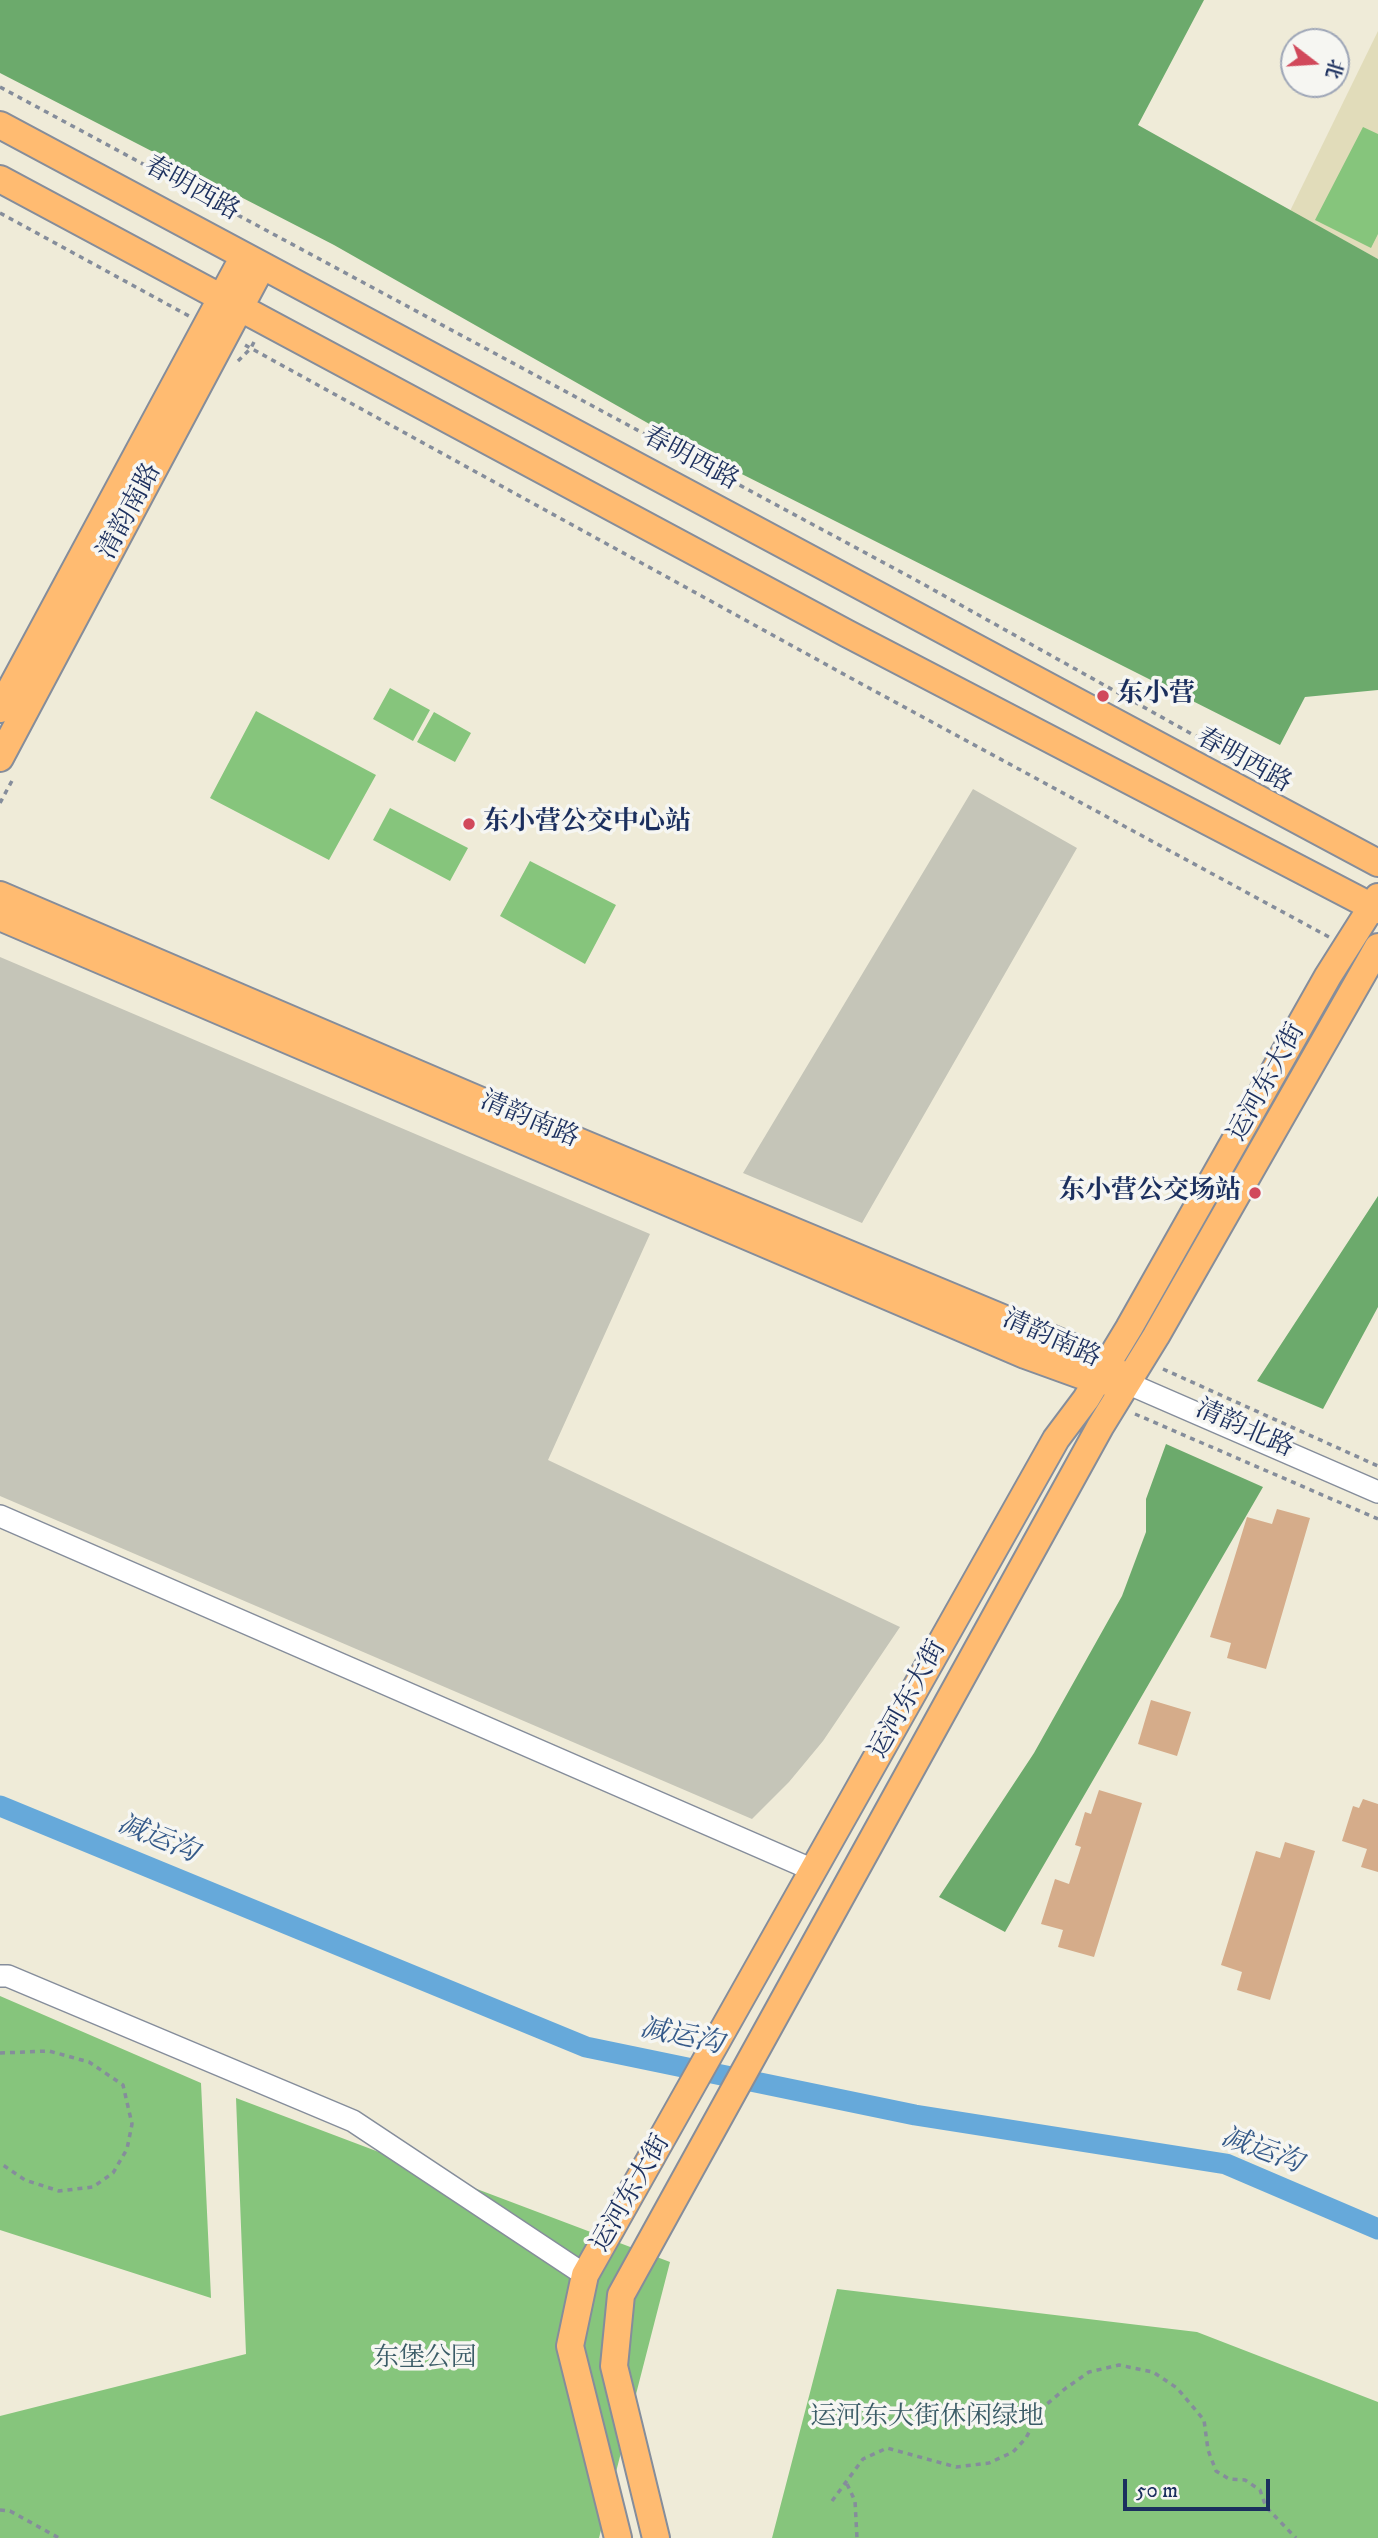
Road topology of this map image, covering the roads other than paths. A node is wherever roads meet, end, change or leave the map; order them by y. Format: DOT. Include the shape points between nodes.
graph roads {
  1 [pos="0,125"];
  2 [pos="0,178"];
  3 [pos="253,261"];
  4 [pos="231,304"];
  5 [pos="216,331"];
  6 [pos="0,709"];
  7 [pos="0,758"];
  8 [pos="1378,863"];
  9 [pos="0,895"];
  10 [pos="1376,905"];
  11 [pos="0,917"];
  12 [pos="1378,947"];
  13 [pos="1103,1372"];
  14 [pos="1127,1383"];
  15 [pos="1378,1492"];
  16 [pos="0,1516"];
  17 [pos="813,1870"];
  18 [pos="0,1976"];
  19 [pos="585,2275"];
  20 [pos="618,2538"];
  21 [pos="656,2538"];
  1 -- 3 [label="main road, 春明西路"];
  2 -- 4 [label="main road"];
  3 -- 4 [label="main road, 清韵南路"];
  3 -- 8 [label="main road, 春明西路"];
  4 -- 5 [label="main road, 清韵南路"];
  4 -- 10 [label="main road" via="849,635"];
  5 -- 6 [label="main road, 清韵南路"];
  5 -- 7 [label="main road, 清韵南路"];
  9 -- 13 [label="main road, 清韵南路"];
  10 -- 13 [label="main road, 运河东大街" via="1328,976"];
  11 -- 13 [label="main road, 清韵南路" via="1012,1349"];
  12 -- 14 [label="main road, 运河东大街"];
  13 -- 14 [label="main road, 清韵南路"];
  13 -- 17 [label="main road, 运河东大街" via="1056,1439"];
  14 -- 15 [label="street, 清韵北路"];
  14 -- 21 [label="main road, 运河东大街" via="621,2295 614,2366"];
  16 -- 17 [label="street"];
  17 -- 19 [label="main road, 运河东大街"];
  18 -- 19 [label="street" via="353,2121"];
  19 -- 20 [label="main road, 运河东大街" via="570,2346"];
}
